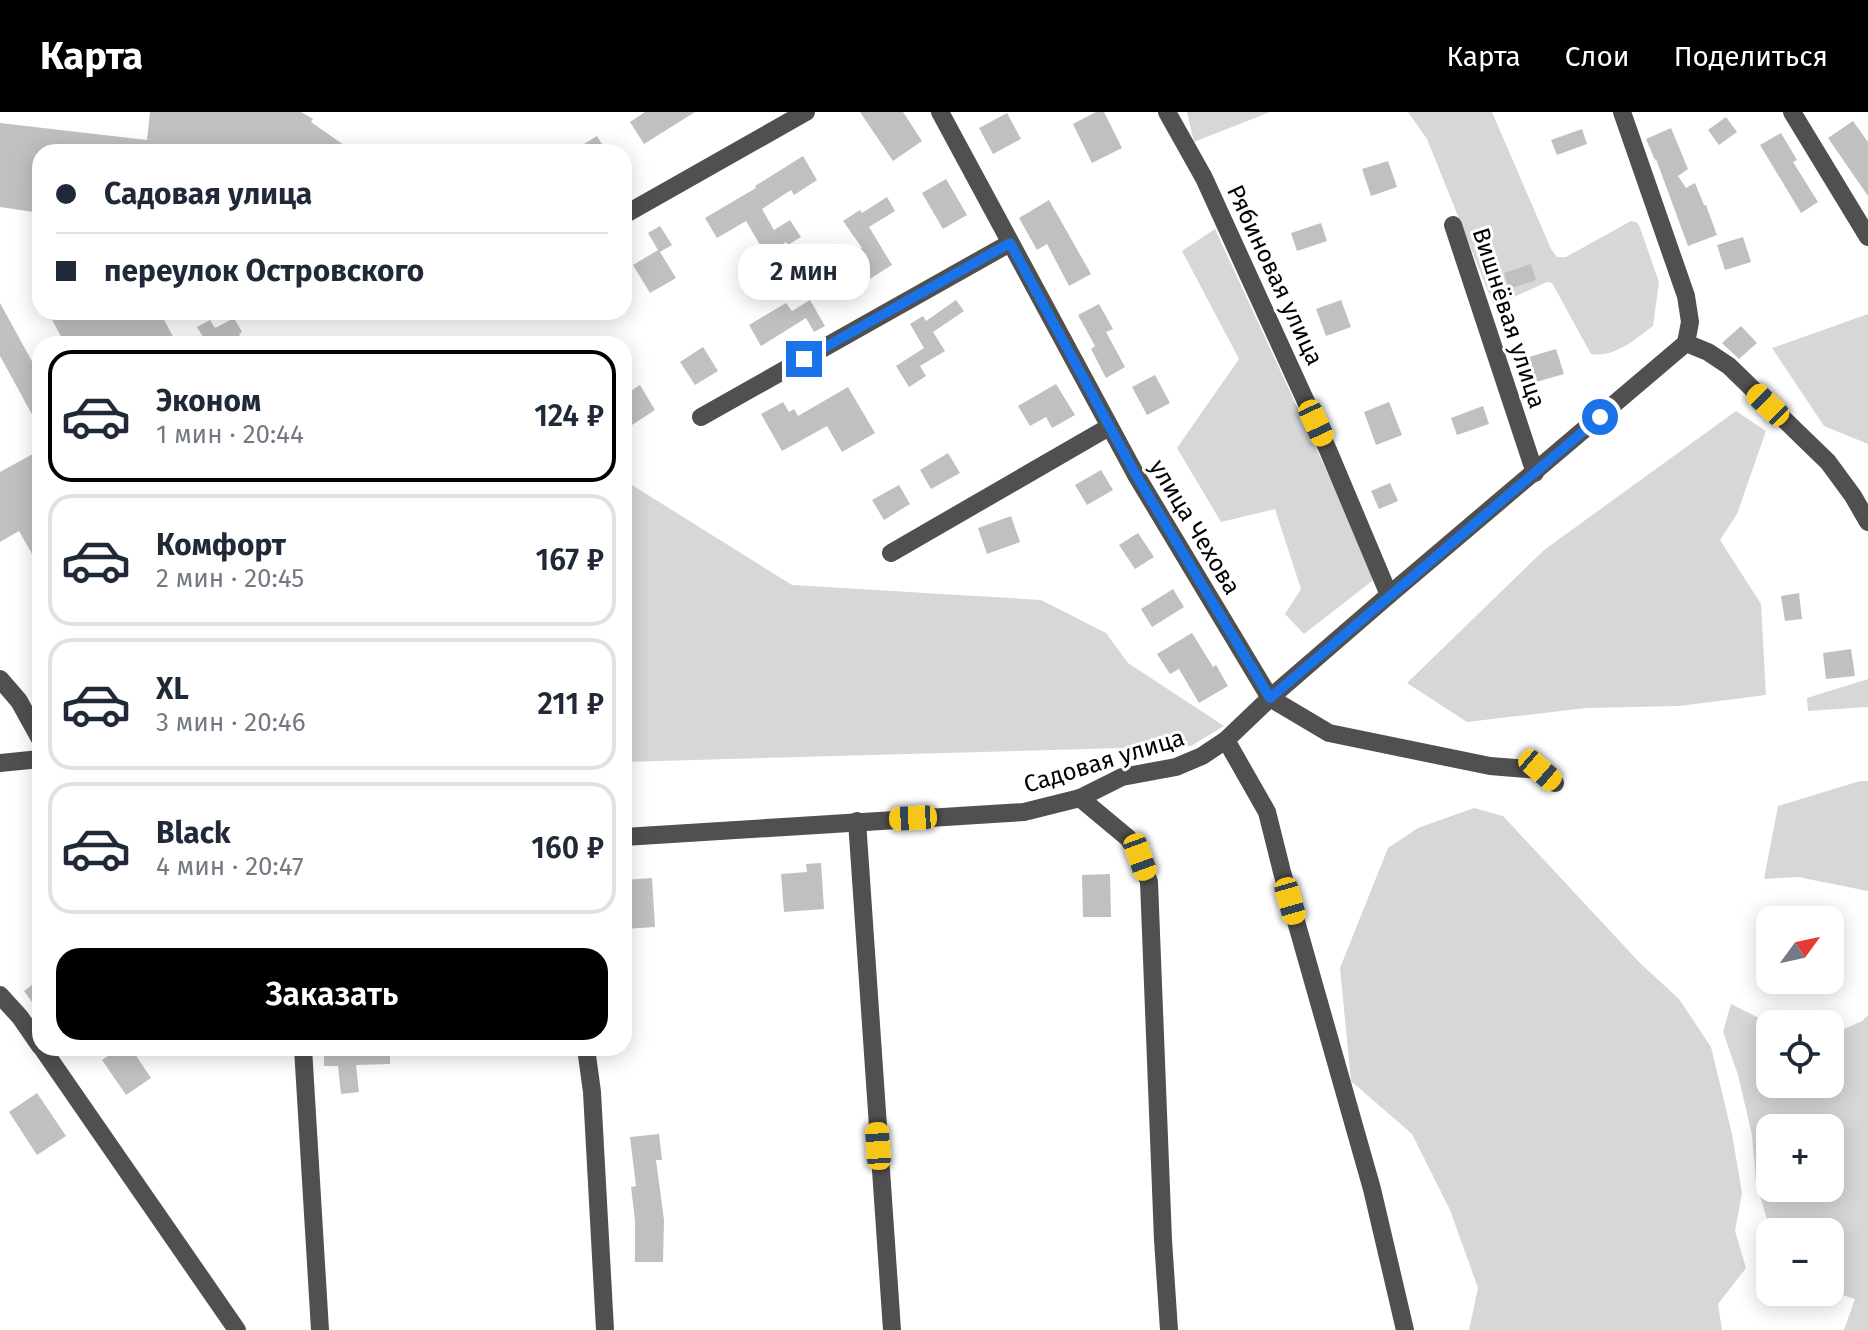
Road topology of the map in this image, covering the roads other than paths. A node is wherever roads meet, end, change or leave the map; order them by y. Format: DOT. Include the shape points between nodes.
graph roads {
  1 [pos="806,112"];
  2 [pos="940,112"];
  3 [pos="1167,112"];
  4 [pos="1622,112"];
  5 [pos="1792,112"];
  6 [pos="632,210"];
  7 [pos="1453,225"];
  8 [pos="1868,237"];
  9 [pos="1010,243"];
  10 [pos="1686,343"];
  11 [pos="701,417"];
  12 [pos="1109,427"];
  13 [pos="1535,473"];
  14 [pos="1868,522"];
  15 [pos="891,553"];
  16 [pos="1389,595"];
  17 [pos="0,679"];
  18 [pos="1270,698"];
  19 [pos="32,725"];
  20 [pos="1226,740"];
  21 [pos="32,760"];
  22 [pos="0,763"];
  23 [pos="1555,783"];
  24 [pos="1080,798"];
  25 [pos="857,821"];
  26 [pos="632,836"];
  27 [pos="0,995"];
  28 [pos="32,1034"];
  29 [pos="47,1056"];
  30 [pos="303,1056"];
  31 [pos="587,1056"];
  32 [pos="237,1330"];
  33 [pos="320,1330"];
  34 [pos="605,1330"];
  35 [pos="892,1330"];
  36 [pos="1169,1330"];
  37 [pos="1405,1330"];
  1 -- 6 [label="street"];
  2 -- 9 [label="street, улица Чехова"];
  3 -- 16 [label="street, Рябиновая улица" via="1204,178"];
  4 -- 10 [label="street" via="1686,296"];
  5 -- 8 [label="street"];
  7 -- 13 [label="street, Вишнёвая улица"];
  9 -- 11 [label="street"];
  9 -- 12 [label="street, улица Чехова"];
  10 -- 13 [label="street, Садовая улица"];
  10 -- 14 [label="street" via="1729,366 1828,462"];
  12 -- 15 [label="street"];
  12 -- 18 [label="street, улица Чехова"];
  13 -- 16 [label="street, Садовая улица"];
  16 -- 18 [label="street, Садовая улица"];
  17 -- 19 [label="street"];
  18 -- 20 [label="street, Садовая улица"];
  18 -- 23 [label="street, улица Чехова" via="1329,733 1490,766 1540,770"];
  20 -- 24 [label="street, Садовая улица" via="1176,767 1122,777"];
  20 -- 37 [label="street" via="1267,812 1372,1189"];
  21 -- 22 [label="street"];
  24 -- 25 [label="street, Садовая улица" via="1024,812"];
  24 -- 36 [label="street" via="1128,838 1149,882"];
  25 -- 26 [label="street, Садовая улица"];
  25 -- 35 [label="street"];
  27 -- 28 [label="street"];
  29 -- 32 [label="street"];
  30 -- 33 [label="street"];
  31 -- 34 [label="street"];
}
